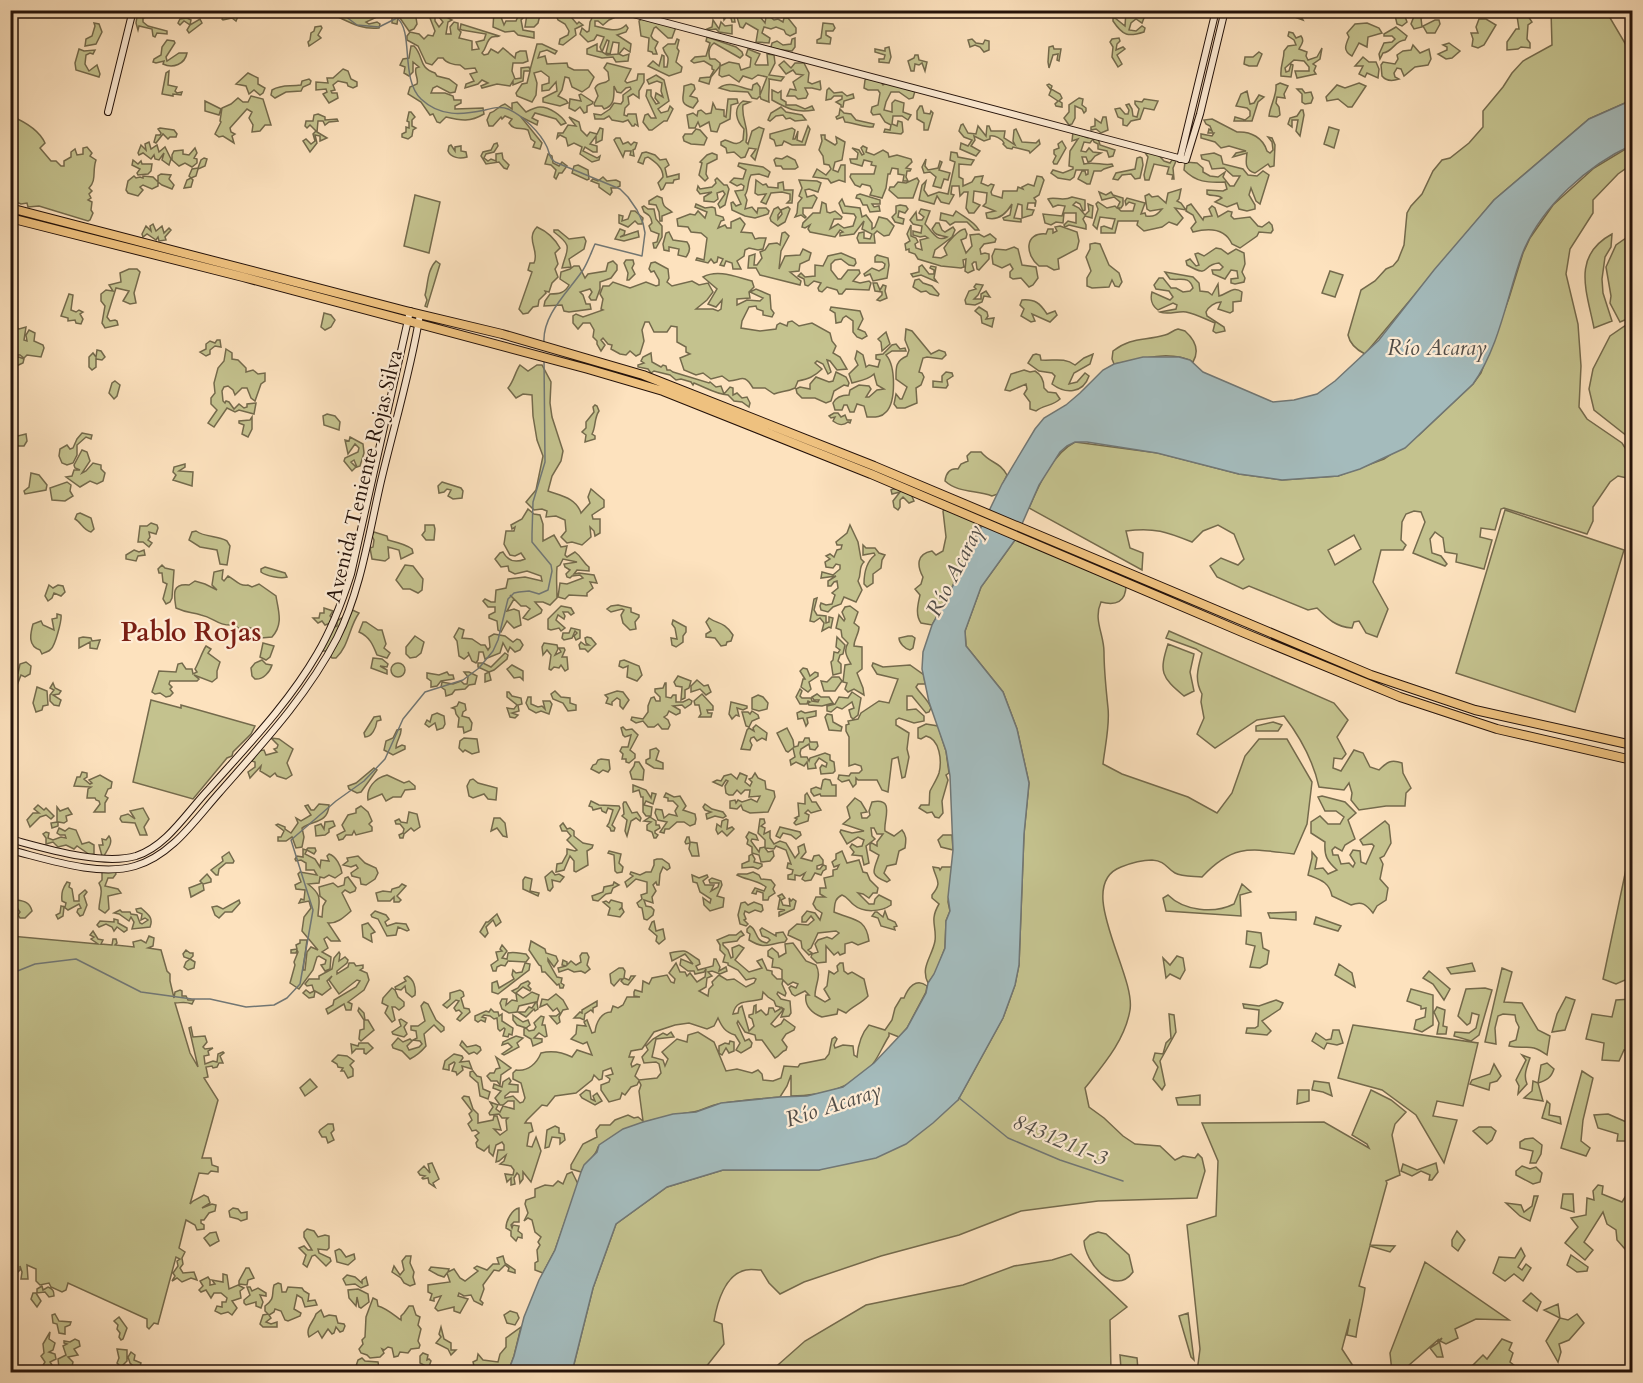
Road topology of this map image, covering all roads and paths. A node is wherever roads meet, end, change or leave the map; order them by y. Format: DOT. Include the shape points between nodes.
graph roads {
  1 [pos="133,10"];
  2 [pos="618,10"];
  3 [pos="1216,10"];
  4 [pos="1225,10"];
  5 [pos="108,112"];
  6 [pos="1183,160"];
  7 [pos="10,208"];
  8 [pos="10,218"];
  9 [pos="410,311"];
  10 [pos="419,319"];
  11 [pos="407,321"];
  12 [pos="873,470"];
  13 [pos="1632,746"];
  14 [pos="1632,760"];
  15 [pos="200,798"];
  16 [pos="208,806"];
  17 [pos="10,839"];
  18 [pos="10,849"];
  1 -- 5 [label="street"];
  2 -- 6 [label="street"];
  3 -- 6 [label="street"];
  4 -- 6 [label="street" via="1198,123"];
  7 -- 9 [label="highway"];
  8 -- 11 [label="highway"];
  9 -- 10 [label="highway"];
  9 -- 11 [label="street, Avenida Teniente Rojas Silva"];
  10 -- 11 [label="highway"];
  10 -- 12 [label="highway" via="663,392"];
  10 -- 12 [label="highway" via="538,344 666,383"];
  10 -- 16 [label="street, Avenida Teniente Rojas Silva" via="349,611 326,658 301,695"];
  11 -- 15 [label="street, Avenida Teniente Rojas Silva" via="351,574 334,621 286,700"];
  12 -- 13 [label="highway" via="1361,671 1447,702"];
  12 -- 14 [label="highway" via="1242,633 1400,697 1497,729"];
  15 -- 16 [label="street"];
  15 -- 17 [label="street, Avenida Teniente Rojas Silva" via="165,838 149,851 132,857 99,859"];
  16 -- 18 [label="street, Avenida Teniente Rojas Silva" via="172,845 135,866 93,869"];
}
